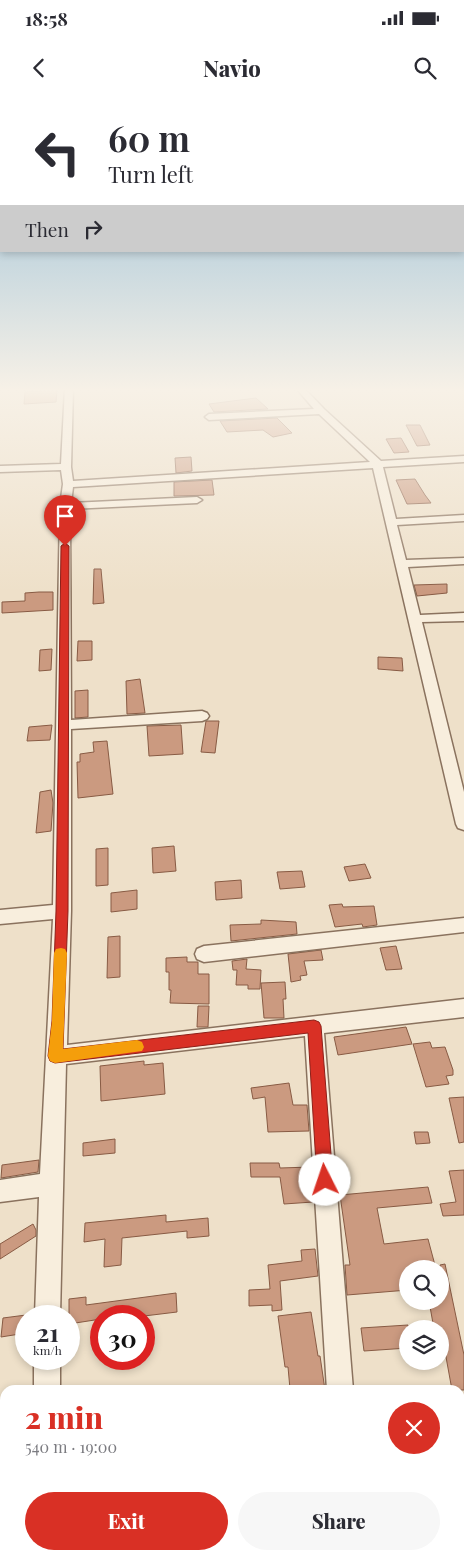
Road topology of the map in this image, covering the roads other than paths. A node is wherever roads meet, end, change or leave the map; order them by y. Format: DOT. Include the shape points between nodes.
graph roads {
  1 [pos="67,456"];
  2 [pos="370,456"];
  3 [pos="464,459"];
  4 [pos="377,463"];
  5 [pos="0,469"];
  6 [pos="67,475"];
  7 [pos="197,500"];
  8 [pos="66,506"];
  9 [pos="464,518"];
  10 [pos="391,522"];
  11 [pos="464,561"];
  12 [pos="400,564"];
  13 [pos="464,617"];
  14 [pos="414,619"];
  15 [pos="202,716"];
  16 [pos="64,725"];
  17 [pos="464,824"];
  18 [pos="62,911"];
  19 [pos="0,917"];
  20 [pos="464,925"];
  21 [pos="204,954"];
  22 [pos="464,1008"];
  23 [pos="314,1026"];
  24 [pos="55,1056"];
  25 [pos="51,1184"];
  26 [pos="0,1191"];
  27 [pos="48,1305"];
  28 [pos="47,1370"];
  29 [pos="47,1385"];
  30 [pos="340,1385"];
  1 -- 6 [label="street"];
  2 -- 4 [label="street"];
  3 -- 4 [label="street"];
  4 -- 6 [label="street"];
  4 -- 10 [label="street"];
  5 -- 6 [label="street"];
  6 -- 8 [label="street"];
  7 -- 8 [label="street"];
  8 -- 16 [label="street"];
  9 -- 10 [label="street"];
  10 -- 12 [label="street"];
  11 -- 12 [label="street"];
  12 -- 14 [label="street"];
  13 -- 14 [label="street"];
  14 -- 17 [label="street"];
  15 -- 16 [label="street"];
  16 -- 18 [label="street"];
  18 -- 19 [label="street"];
  18 -- 24 [label="street"];
  20 -- 21 [label="street"];
  22 -- 23 [label="street"];
  23 -- 24 [label="street"];
  23 -- 30 [label="street"];
  24 -- 25 [label="street"];
  25 -- 26 [label="street"];
  25 -- 27 [label="street"];
  28 -- 29 [label="street"];
}
